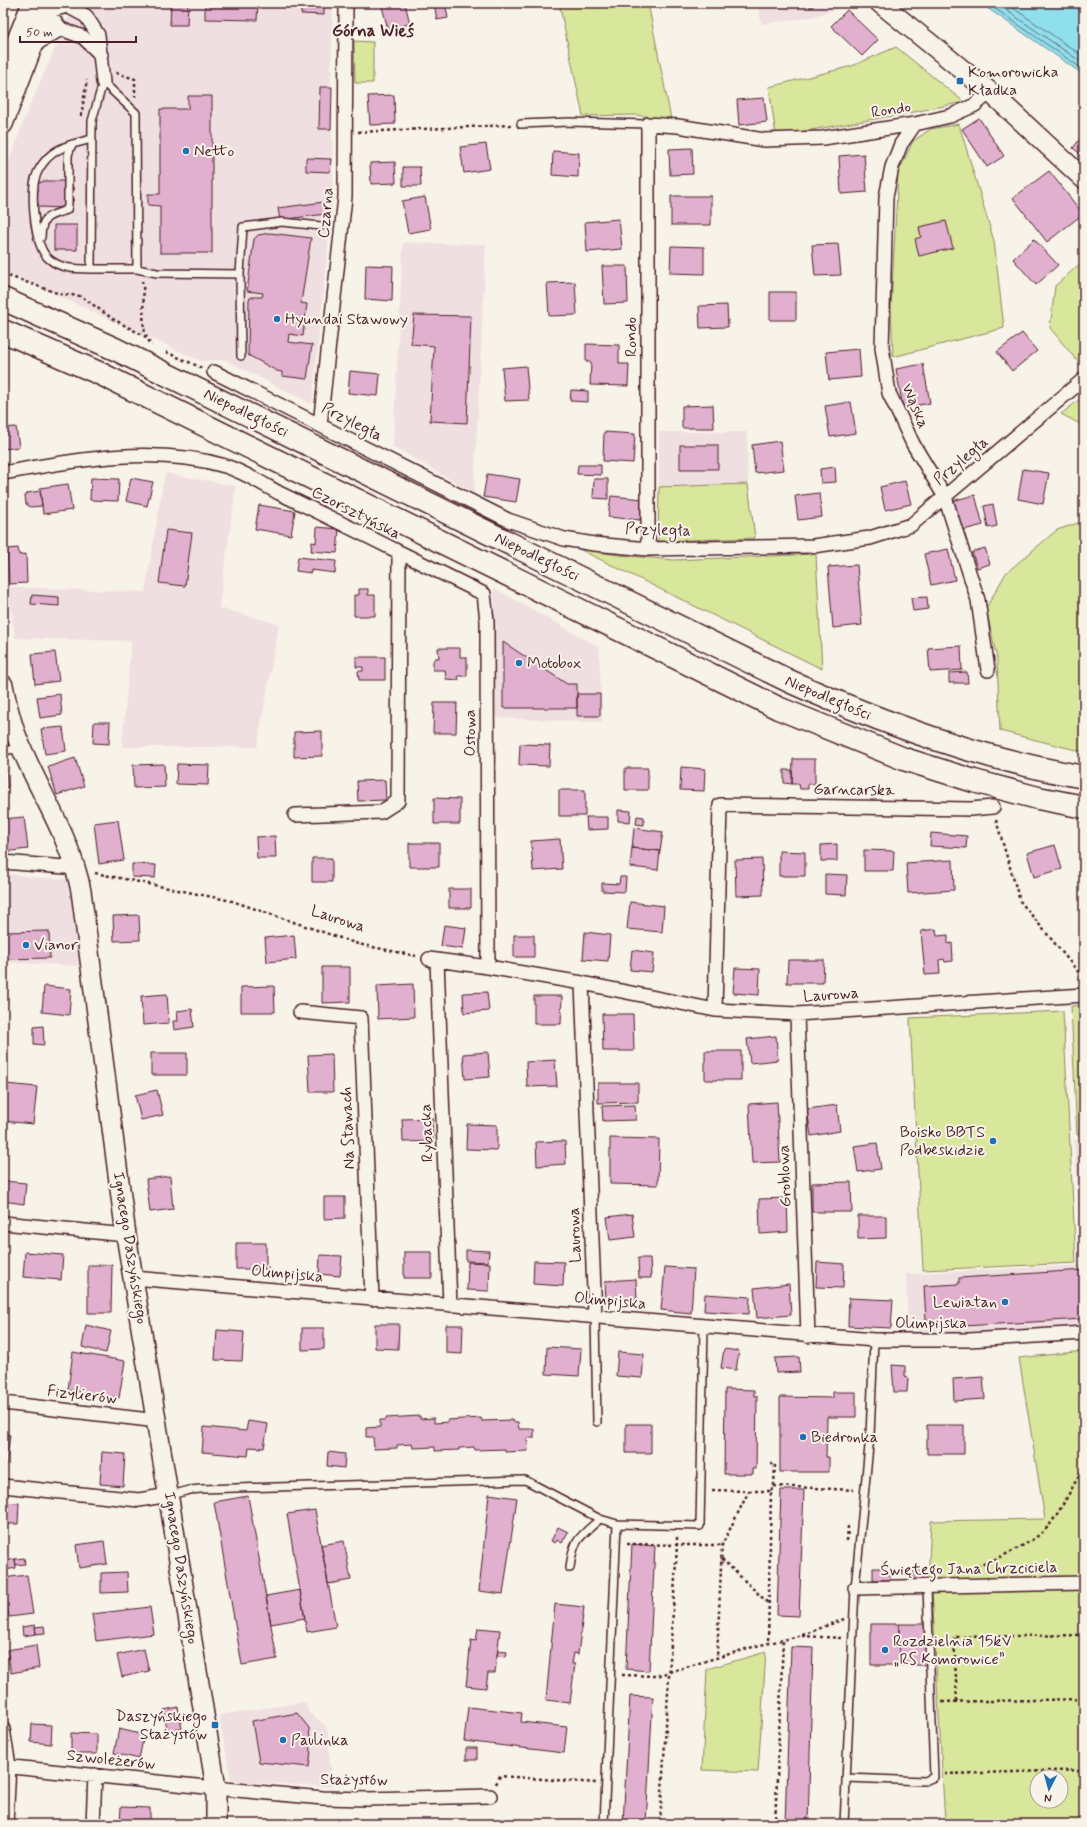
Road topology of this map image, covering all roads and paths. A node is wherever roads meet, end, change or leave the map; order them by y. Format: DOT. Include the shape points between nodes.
graph roads {
  1 [pos="346,3"];
  2 [pos="880,3"];
  3 [pos="51,5"];
  4 [pos="61,29"];
  5 [pos="31,47"];
  6 [pos="101,55"];
  7 [pos="88,75"];
  8 [pos="3,78"];
  9 [pos="103,82"];
  10 [pos="990,92"];
  11 [pos="92,121"];
  12 [pos="3,124"];
  13 [pos="521,124"];
  14 [pos="648,124"];
  15 [pos="914,124"];
  16 [pos="346,132"];
  17 [pos="92,139"];
  18 [pos="72,144"];
  19 [pos="1084,179"];
  20 [pos="321,226"];
  21 [pos="40,244"];
  22 [pos="91,269"];
  23 [pos="137,269"];
  24 [pos="3,274"];
  25 [pos="240,274"];
  26 [pos="3,300"];
  27 [pos="3,331"];
  28 [pos="146,337"];
  29 [pos="158,348"];
  30 [pos="165,351"];
  31 [pos="242,356"];
  32 [pos="214,372"];
  33 [pos="1084,380"];
  34 [pos="320,425"];
  35 [pos="3,473"];
  36 [pos="945,497"];
  37 [pos="648,549"];
  38 [pos="399,552"];
  39 [pos="988,670"];
  40 [pos="3,686"];
  41 [pos="12,750"];
  42 [pos="1084,777"];
  43 [pos="993,807"];
  44 [pos="1084,807"];
  45 [pos="295,815"];
  46 [pos="3,862"];
  47 [pos="82,870"];
  48 [pos="433,959"];
  49 [pos="488,967"];
  50 [pos="1084,979"];
  51 [pos="582,983"];
  52 [pos="1084,995"];
  53 [pos="716,1010"];
  54 [pos="300,1012"];
  55 [pos="797,1014"];
  56 [pos="3,1223"];
  57 [pos="126,1234"];
  58 [pos="133,1278"];
  59 [pos="372,1298"];
  60 [pos="450,1305"];
  61 [pos="595,1317"];
  62 [pos="704,1327"];
  63 [pos="1084,1333"];
  64 [pos="808,1336"];
  65 [pos="874,1340"];
  66 [pos="3,1402"];
  67 [pos="158,1421"];
  68 [pos="597,1422"];
  69 [pos="772,1464"];
  70 [pos="1084,1467"];
  71 [pos="3,1486"];
  72 [pos="774,1486"];
  73 [pos="701,1490"];
  74 [pos="854,1490"];
  75 [pos="748,1491"];
  76 [pos="771,1491"];
  77 [pos="169,1495"];
  78 [pos="600,1519"];
  79 [pos="617,1524"];
  80 [pos="678,1525"];
  81 [pos="617,1543"];
  82 [pos="677,1544"];
  83 [pos="722,1545"];
  84 [pos="722,1558"];
  85 [pos="570,1568"];
  86 [pos="960,1573"];
  87 [pos="1084,1583"];
  88 [pos="927,1587"];
  89 [pos="855,1588"];
  90 [pos="768,1604"];
  91 [pos="854,1616"];
  92 [pos="1084,1635"];
  93 [pos="800,1636"];
  94 [pos="843,1638"];
  95 [pos="783,1640"];
  96 [pos="768,1643"];
  97 [pos="718,1657"];
  98 [pos="670,1672"];
  99 [pos="612,1674"];
  100 [pos="1084,1700"];
  101 [pos="957,1701"];
  102 [pos="938,1703"];
  103 [pos="3,1729"];
  104 [pos="6,1766"];
  105 [pos="1084,1770"];
  106 [pos="942,1774"];
  107 [pos="96,1775"];
  108 [pos="846,1778"];
  109 [pos="606,1784"];
  110 [pos="216,1788"];
  111 [pos="490,1796"];
  112 [pos="6,1824"];
  113 [pos="93,1824"];
  114 [pos="216,1824"];
  115 [pos="604,1824"];
  116 [pos="660,1824"];
  117 [pos="775,1824"];
  118 [pos="844,1824"];
  1 -- 16 [label="street, Czarna"];
  2 -- 10 [label="street"];
  3 -- 4 [label="street"];
  3 -- 5 [label="street"];
  3 -- 6 [label="street" via="86,16 98,35"];
  3 -- 8 [label="street" via="24,24"];
  4 -- 5 [label="street"];
  4 -- 6 [label="street" via="83,37"];
  5 -- 12 [label="street"];
  6 -- 9 [label="street"];
  7 -- 11 [label="path" via="81,116"];
  9 -- 11 [label="lane"];
  9 -- 23 [label="lane" via="136,113"];
  10 -- 15 [label="street, Rondo" via="975,105 950,116"];
  10 -- 19 [label="street"];
  11 -- 17 [label="lane"];
  13 -- 14 [label="lane, Rondo"];
  13 -- 16 [label="path"];
  14 -- 15 [label="street, Rondo" via="678,126 764,140 823,138"];
  14 -- 37 [label="street, Rondo"];
  15 -- 36 [label="street, Wąska" via="892,167 886,197 882,348 889,393 913,444"];
  16 -- 34 [label="street, Czarna" via="345,197"];
  17 -- 18 [label="lane"];
  17 -- 22 [label="lane"];
  18 -- 21 [label="lane" via="68,155 67,210 50,214 44,220"];
  18 -- 21 [label="lane" via="57,150 44,162 37,174 34,184 34,219"];
  20 -- 25 [label="lane" via="282,222 243,227"];
  21 -- 22 [label="lane" via="47,257 56,264 67,268"];
  22 -- 23 [label="lane"];
  23 -- 25 [label="lane" via="157,274"];
  23 -- 28 [label="path" via="145,294"];
  24 -- 28 [label="path" via="60,294 81,296 113,319"];
  25 -- 31 [label="lane"];
  26 -- 42 [label="highway, Niepodległości" via="115,349 825,697 916,733 976,752 1048,771"];
  27 -- 44 [label="highway, Niepodległości" via="101,374 778,708 904,759 974,781"];
  28 -- 29 [label="path" via="151,345"];
  30 -- 32 [label="path"];
  32 -- 34 [label="street, Przyległa"];
  33 -- 36 [label="street, Przyległa"];
  34 -- 37 [label="street, Przyległa" via="520,524 564,538 594,544"];
  35 -- 38 [label="street, Czorsztyńska" via="105,457 182,458 226,466"];
  36 -- 37 [label="street, Przyległa" via="911,524 870,538 813,546"];
  36 -- 39 [label="street, Wąska" via="978,600"];
  38 -- 45 [label="street, Czorsztyńska" via="398,801 381,812"];
  38 -- 49 [label="street, Ostowa" via="484,594 487,621"];
  40 -- 41 [label="street, Ignacego Daszyńskiego" via="9,713"];
  41 -- 47 [label="street, Ignacego Daszyńskiego"];
  43 -- 50 [label="path" via="1020,900"];
  43 -- 53 [label="street, Garncarska" via="720,805"];
  46 -- 47 [label="street"];
  47 -- 48 [label="path, Laurowa" via="232,901 358,944"];
  47 -- 57 [label="street, Ignacego Daszyńskiego" via="82,897"];
  48 -- 49 [label="street, Laurowa"];
  48 -- 60 [label="street, Rybacka"];
  49 -- 51 [label="street, Laurowa"];
  51 -- 53 [label="street, Laurowa"];
  51 -- 61 [label="street, Laurowa"];
  52 -- 55 [label="street, Laurowa"];
  53 -- 55 [label="street, Laurowa"];
  54 -- 59 [label="street, Na Stawach" via="361,1018"];
  55 -- 64 [label="street, Groblowa"];
  56 -- 57 [label="street"];
  57 -- 58 [label="street, Ignacego Daszyńskiego"];
  58 -- 59 [label="street, Olimpijska"];
  58 -- 67 [label="street, Ignacego Daszyńskiego"];
  59 -- 60 [label="street, Olimpijska"];
  60 -- 61 [label="street, Olimpijska"];
  61 -- 62 [label="street, Olimpijska"];
  61 -- 68 [label="lane"];
  62 -- 64 [label="street, Olimpijska"];
  62 -- 73 [label="lane"];
  63 -- 65 [label="street, Olimpijska" via="969,1340"];
  64 -- 65 [label="street, Olimpijska"];
  65 -- 89 [label="lane" via="870,1436"];
  66 -- 67 [label="street, Fizylierów"];
  67 -- 77 [label="street, Ignacego Daszyńskiego"];
  69 -- 72 [label="path" via="775,1464"];
  70 -- 86 [label="path" via="1051,1524 1039,1534 994,1560"];
  71 -- 77 [label="street" via="139,1500"];
  72 -- 74 [label="path"];
  72 -- 76 [label="path"];
  73 -- 75 [label="path"];
  73 -- 80 [label="lane" via="700,1526"];
  75 -- 76 [label="path"];
  75 -- 83 [label="path"];
  76 -- 90 [label="path"];
  77 -- 78 [label="lane" via="196,1490 525,1480"];
  77 -- 110 [label="street, Ignacego Daszyńskiego"];
  78 -- 79 [label="lane"];
  78 -- 85 [label="lane" via="574,1544"];
  79 -- 80 [label="lane"];
  79 -- 81 [label="lane"];
  80 -- 82 [label="path"];
  81 -- 82 [label="path"];
  81 -- 99 [label="lane"];
  82 -- 83 [label="path"];
  82 -- 98 [label="path"];
  83 -- 84 [label="path"];
  84 -- 90 [label="path"];
  84 -- 97 [label="path"];
  87 -- 88 [label="street, Świętego Jana Chrzciciela"];
  88 -- 89 [label="street, Świętego Jana Chrzciciela"];
  88 -- 108 [label="lane" via="934,1777 925,1781"];
  89 -- 91 [label="lane"];
  90 -- 96 [label="path"];
  91 -- 93 [label="path"];
  91 -- 108 [label="lane"];
  92 -- 101 [label="path" via="954,1637"];
  93 -- 94 [label="path"];
  93 -- 95 [label="path"];
  95 -- 96 [label="path"];
  95 -- 117 [label="path"];
  96 -- 97 [label="path"];
  97 -- 98 [label="path"];
  98 -- 99 [label="path" via="656,1676"];
  98 -- 116 [label="path"];
  99 -- 109 [label="lane"];
  100 -- 101 [label="path"];
  101 -- 102 [label="path"];
  103 -- 104 [label="street"];
  104 -- 107 [label="street, Szwoleżerów"];
  104 -- 112 [label="street"];
  105 -- 106 [label="path"];
  107 -- 110 [label="street, Szwoleżerów"];
  107 -- 113 [label="street"];
  108 -- 118 [label="lane"];
  109 -- 111 [label="path" via="500,1776"];
  109 -- 115 [label="lane"];
  110 -- 111 [label="street, Stażystów" via="323,1798"];
  110 -- 114 [label="street, Ignacego Daszyńskiego"];
}
